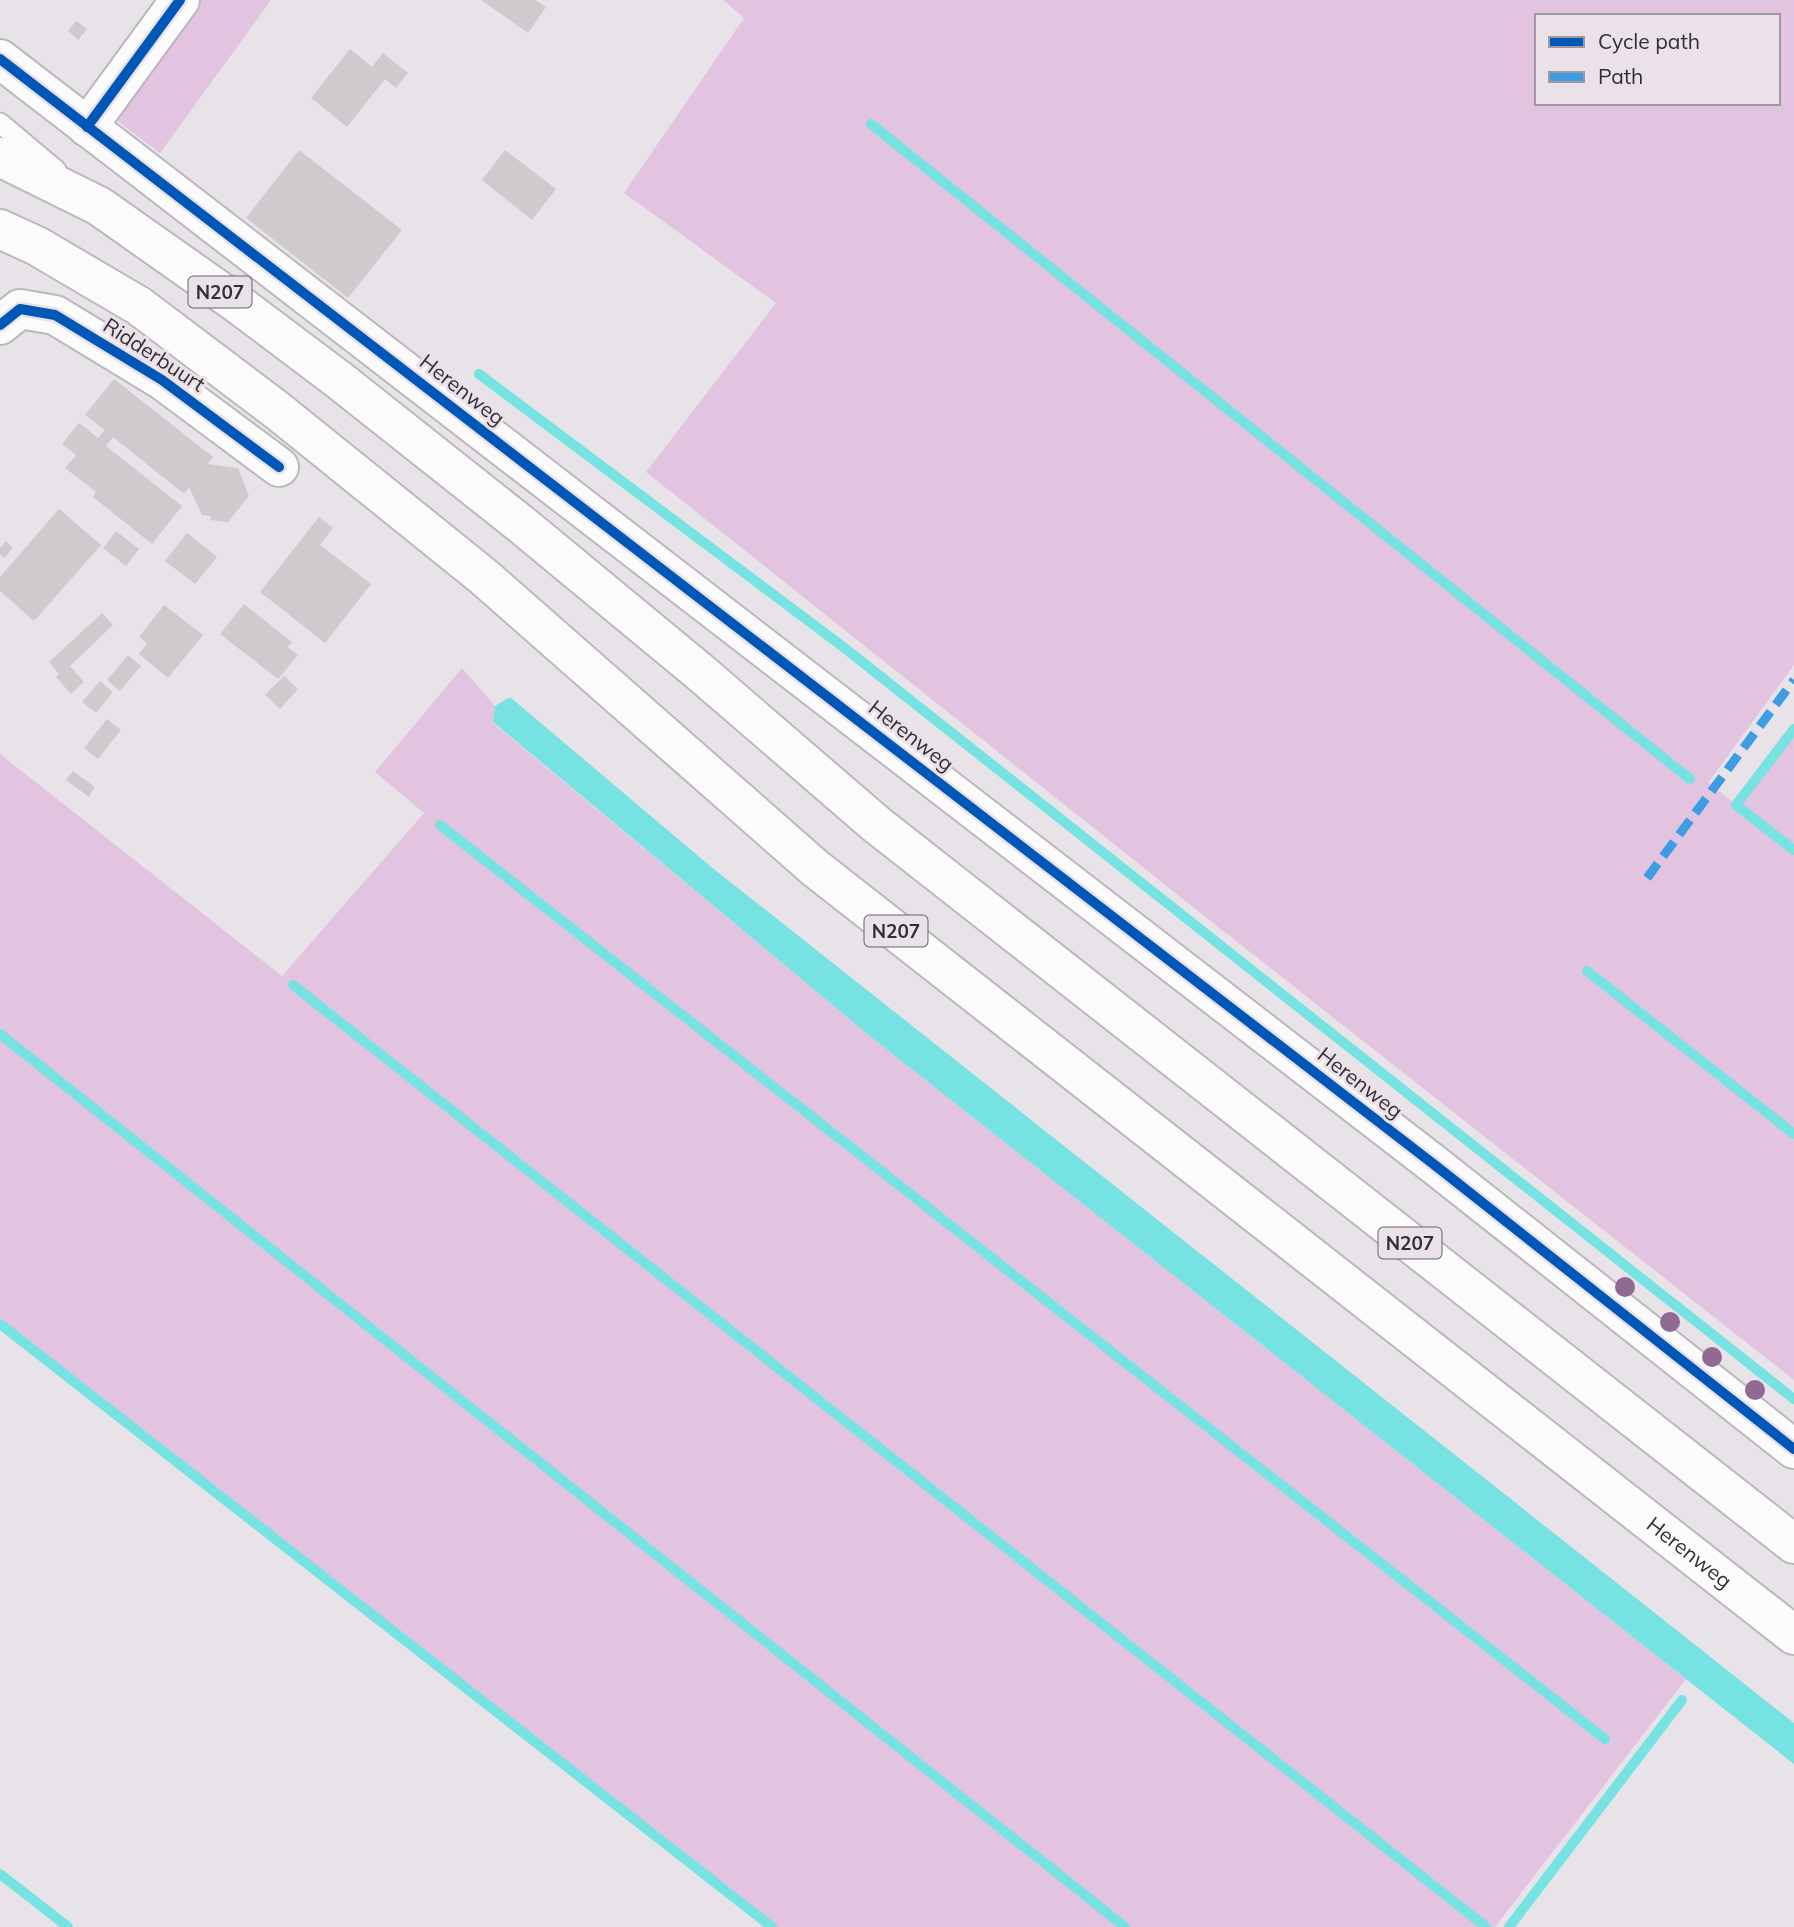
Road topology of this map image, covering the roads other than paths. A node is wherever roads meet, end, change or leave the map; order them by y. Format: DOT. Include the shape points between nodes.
graph roads {
  1 [pos="180,0"];
  2 [pos="0,59"];
  3 [pos="0,123"];
  4 [pos="87,127"];
  5 [pos="0,157"];
  6 [pos="99,206"];
  7 [pos="0,229"];
  8 [pos="1,321"];
  9 [pos="279,467"];
  10 [pos="1794,1449"];
  11 [pos="1794,1544"];
  12 [pos="1794,1635"];
  1 -- 4 [label="main road"];
  2 -- 4 [label="main road, Herenweg"];
  3 -- 6 [label="lane"];
  4 -- 10 [label="main road, Herenweg" via="1425,1157"];
  5 -- 6 [label="main road, N207"];
  6 -- 11 [label="main road, N207" via="339,380 691,664 876,824"];
  7 -- 12 [label="main road, Herenweg / N207" via="139,306 278,411 484,577 815,868"];
  8 -- 9 [label="main road, Ridderbuurt" via="20,309 55,315 162,380"];
}
